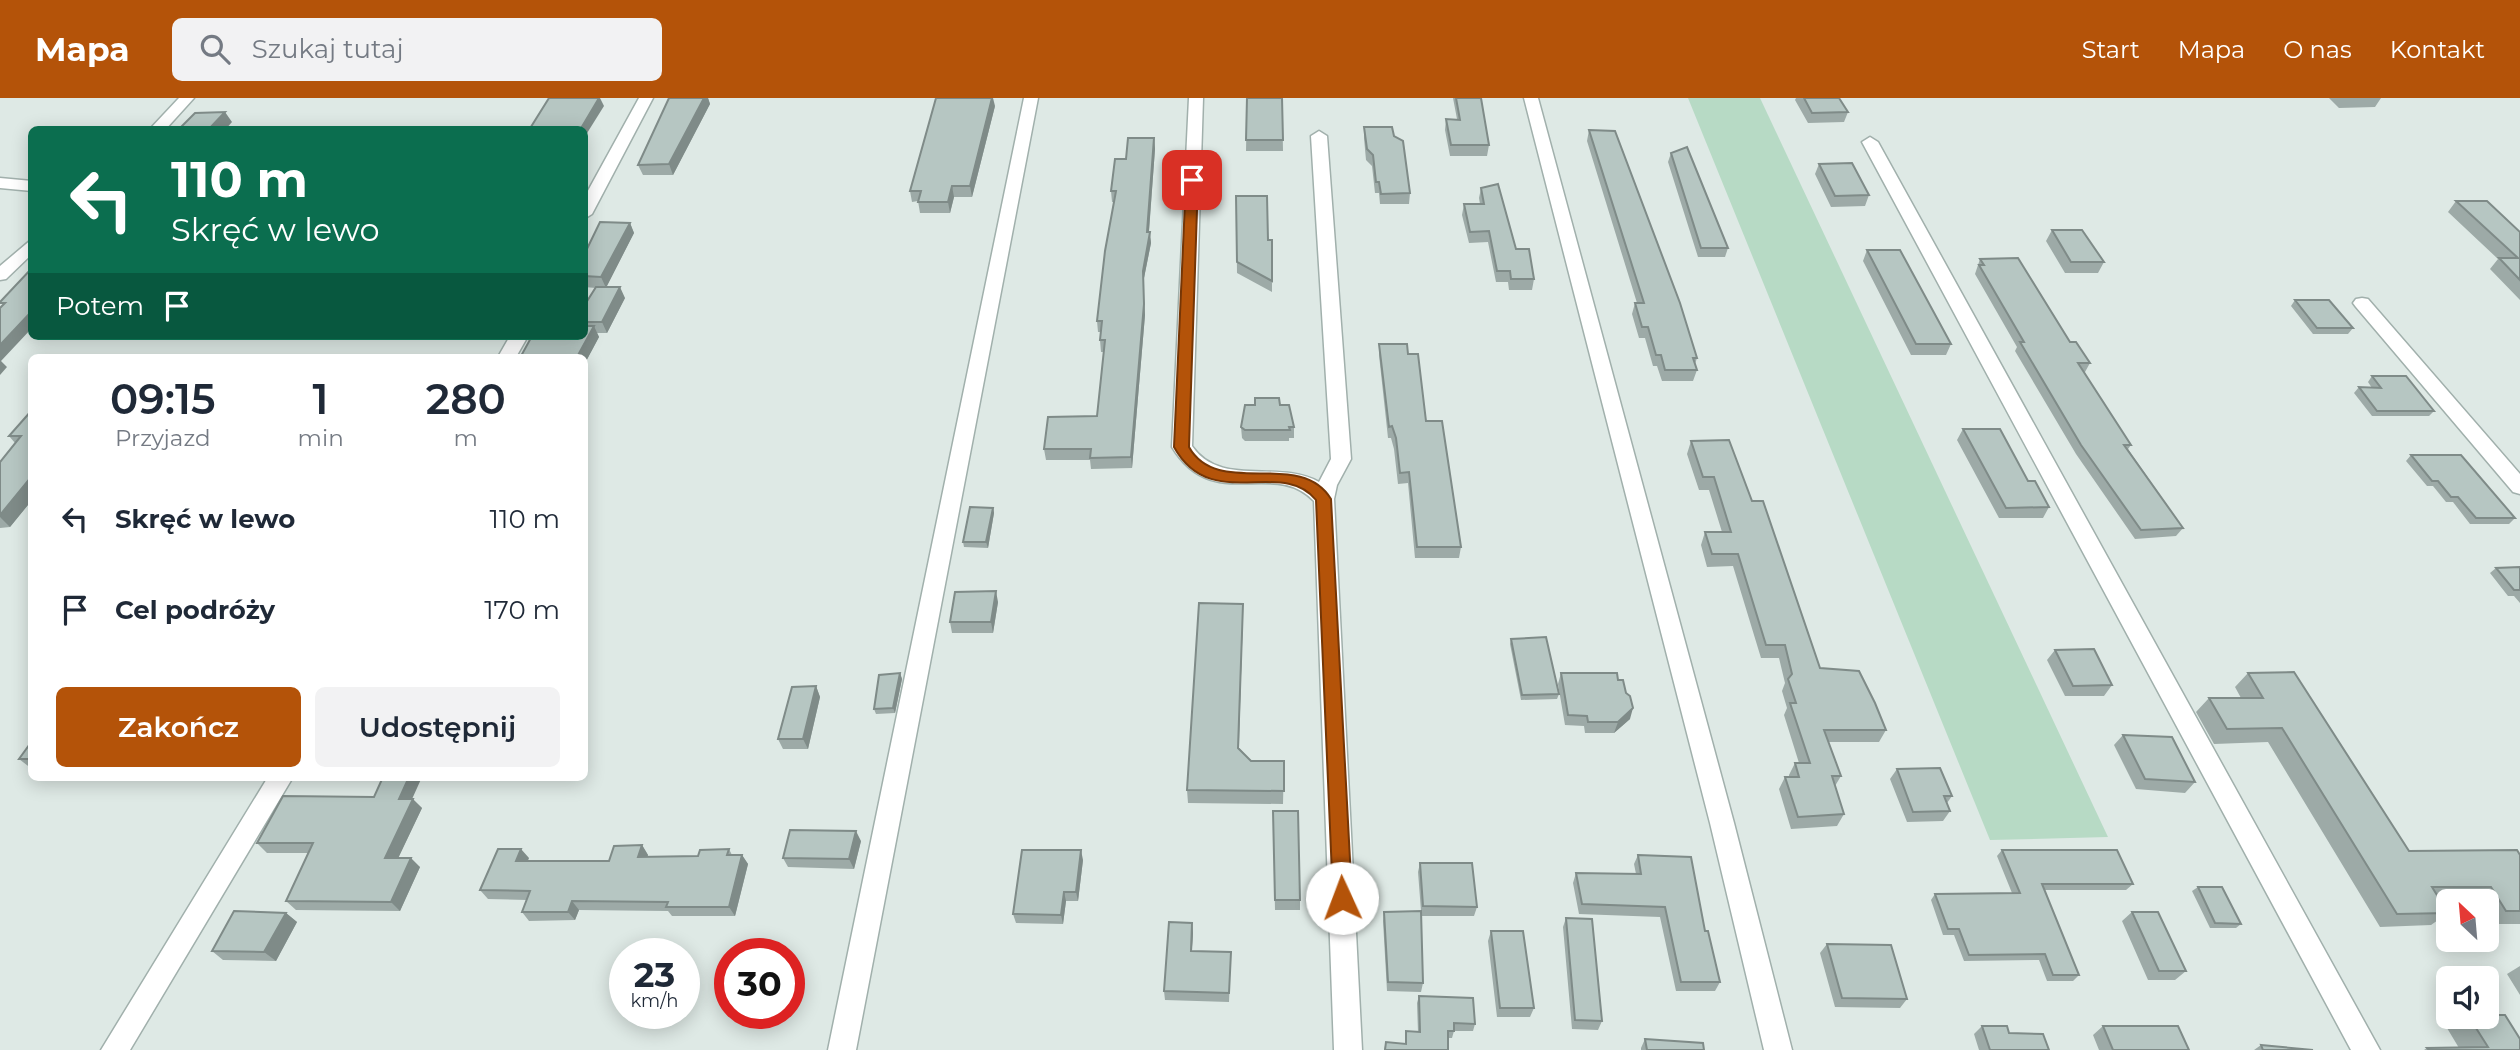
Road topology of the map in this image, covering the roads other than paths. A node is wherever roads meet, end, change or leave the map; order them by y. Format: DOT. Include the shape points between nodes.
graph roads {
  1 [pos="187,98"];
  2 [pos="646,98"];
  3 [pos="1031,98"];
  4 [pos="1196,98"];
  5 [pos="1531,98"];
  6 [pos="160,126"];
  7 [pos="1319,136"];
  8 [pos="1870,142"];
  9 [pos="0,183"];
  10 [pos="28,186"];
  11 [pos="588,207"];
  12 [pos="28,247"];
  13 [pos="0,275"];
  14 [pos="2362,303"];
  15 [pos="2520,487"];
  16 [pos="1324,499"];
  17 [pos="279,781"];
  18 [pos="115,1050"];
  19 [pos="842,1050"];
  20 [pos="1348,1050"];
  21 [pos="1778,1050"];
  22 [pos="2366,1050"];
  1 -- 6 [label="street"];
  2 -- 11 [label="street"];
  3 -- 19 [label="street"];
  4 -- 16 [label="street" via="1182,447 1190,462 1203,472 1285,478 1314,487"];
  5 -- 21 [label="street"];
  7 -- 16 [label="street" via="1340,459"];
  8 -- 22 [label="street"];
  9 -- 10 [label="street"];
  12 -- 13 [label="street"];
  14 -- 15 [label="street"];
  16 -- 20 [label="street"];
  17 -- 18 [label="street"];
}
